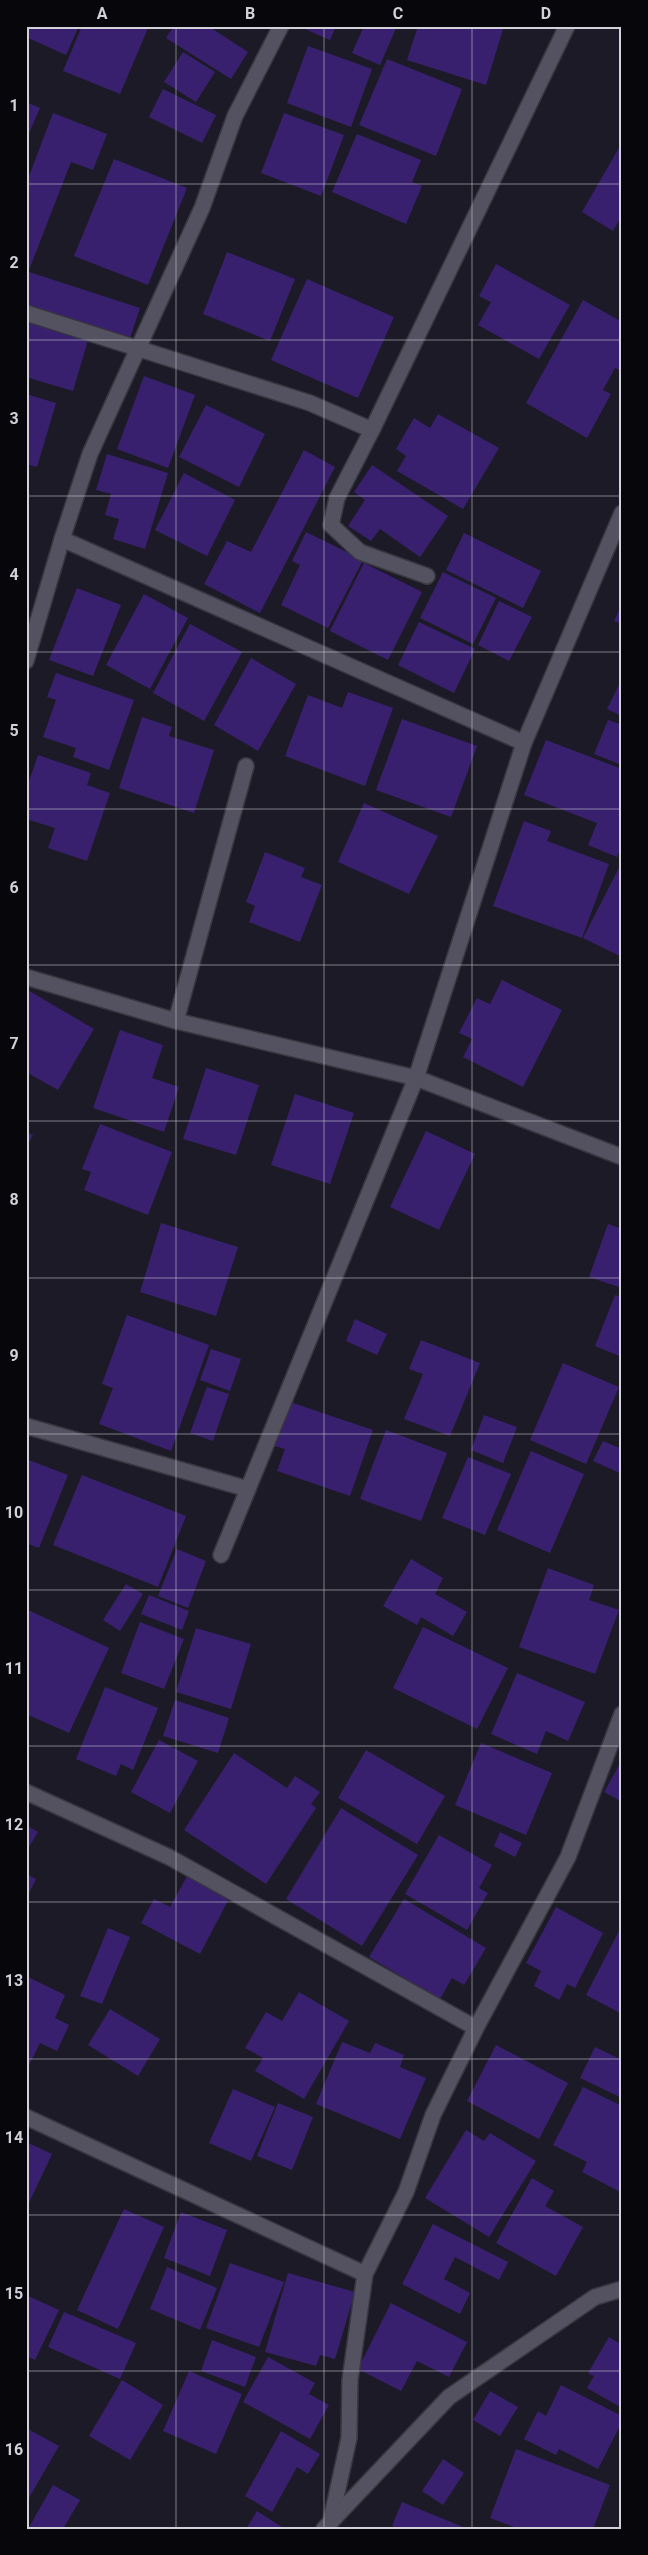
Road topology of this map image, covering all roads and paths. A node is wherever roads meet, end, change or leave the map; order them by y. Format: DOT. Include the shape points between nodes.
graph roads {
  1 [pos="281,26"];
  2 [pos="567,26"];
  3 [pos="26,313"];
  4 [pos="138,348"];
  5 [pos="372,430"];
  6 [pos="622,512"];
  7 [pos="62,539"];
  8 [pos="427,576"];
  9 [pos="26,661"];
  10 [pos="524,743"];
  11 [pos="246,766"];
  12 [pos="26,977"];
  13 [pos="176,1021"];
  14 [pos="416,1078"];
  15 [pos="622,1157"];
  16 [pos="26,1426"];
  17 [pos="248,1489"];
  18 [pos="221,1555"];
  19 [pos="622,1714"];
  20 [pos="26,1792"];
  21 [pos="476,2028"];
  22 [pos="26,2117"];
  23 [pos="365,2274"];
  24 [pos="622,2289"];
  25 [pos="328,2524"];
  1 -- 4 [label="street" via="235,116 202,208"];
  2 -- 5 [label="street"];
  3 -- 4 [label="street"];
  4 -- 5 [label="street" via="310,403"];
  4 -- 7 [label="street" via="90,454"];
  5 -- 8 [label="street" via="336,498 331,525 360,552"];
  6 -- 10 [label="street"];
  7 -- 9 [label="street"];
  7 -- 10 [label="street"];
  10 -- 14 [label="street"];
  11 -- 13 [label="street"];
  12 -- 13 [label="street"];
  13 -- 14 [label="street"];
  14 -- 15 [label="street"];
  14 -- 17 [label="street"];
  16 -- 17 [label="street"];
  17 -- 18 [label="street"];
  19 -- 21 [label="street" via="568,1858"];
  20 -- 21 [label="street" via="169,1857"];
  21 -- 23 [label="street" via="433,2115 406,2192"];
  22 -- 23 [label="street"];
  23 -- 25 [label="street" via="350,2380 349,2438"];
  24 -- 25 [label="street" via="595,2297 448,2397"];
}
